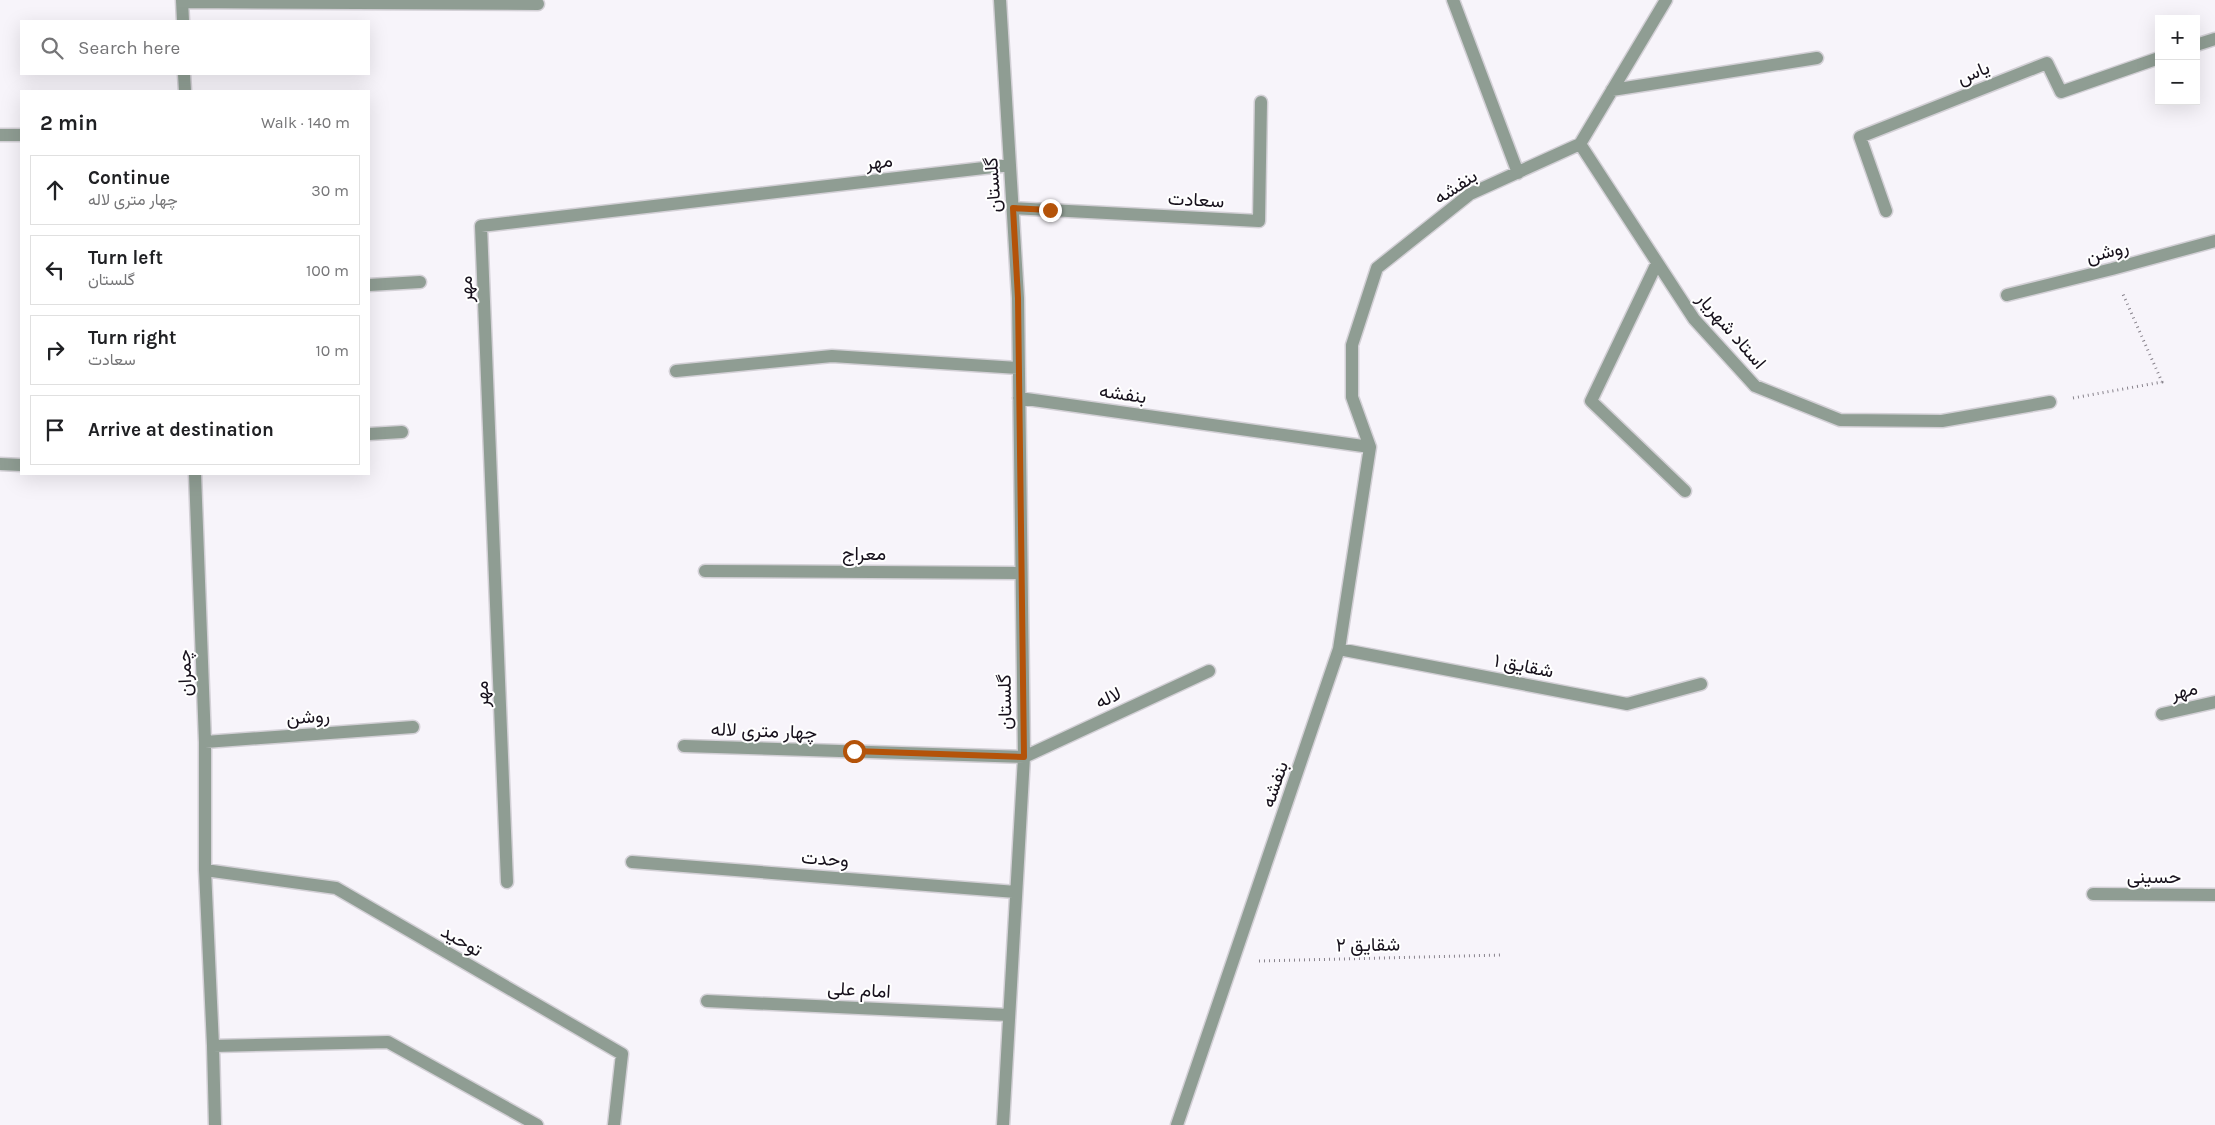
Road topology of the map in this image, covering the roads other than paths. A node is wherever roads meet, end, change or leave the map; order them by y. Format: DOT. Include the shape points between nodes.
graph roads {
  1 [pos="1000,0"];
  2 [pos="1453,0"];
  3 [pos="1666,0"];
  4 [pos="182,1"];
  5 [pos="538,4"];
  6 [pos="182,20"];
  7 [pos="2215,39"];
  8 [pos="2200,44"];
  9 [pos="1818,58"];
  10 [pos="2155,59"];
  11 [pos="184,75"];
  12 [pos="184,90"];
  13 [pos="1612,90"];
  14 [pos="1261,102"];
  15 [pos="0,135"];
  16 [pos="20,135"];
  17 [pos="1580,144"];
  18 [pos="1010,165"];
  19 [pos="1518,172"];
  20 [pos="1013,208"];
  21 [pos="1886,211"];
  22 [pos="2215,241"];
  23 [pos="1657,263"];
  24 [pos="420,282"];
  25 [pos="370,285"];
  26 [pos="2007,295"];
  27 [pos="1019,368"];
  28 [pos="676,370"];
  29 [pos="1019,398"];
  30 [pos="2050,402"];
  31 [pos="402,432"];
  32 [pos="370,434"];
  33 [pos="1370,447"];
  34 [pos="0,464"];
  35 [pos="20,465"];
  36 [pos="195,475"];
  37 [pos="1685,491"];
  38 [pos="706,571"];
  39 [pos="1022,573"];
  40 [pos="1339,649"];
  41 [pos="1209,671"];
  42 [pos="1701,684"];
  43 [pos="2215,702"];
  44 [pos="2162,714"];
  45 [pos="413,727"];
  46 [pos="205,742"];
  47 [pos="684,746"];
  48 [pos="1024,757"];
  49 [pos="632,862"];
  50 [pos="205,870"];
  51 [pos="507,882"];
  52 [pos="1016,892"];
  53 [pos="2093,894"];
  54 [pos="2215,895"];
  55 [pos="707,1001"];
  56 [pos="1009,1014"];
  57 [pos="213,1046"];
  58 [pos="215,1125"];
  59 [pos="537,1125"];
  60 [pos="614,1125"];
  61 [pos="1003,1125"];
  62 [pos="1178,1125"];
  1 -- 18 [label="street, گلستان"];
  2 -- 19 [label="street"];
  3 -- 13 [label="street"];
  4 -- 5 [label="street"];
  4 -- 6 [label="street"];
  7 -- 8 [label="street"];
  9 -- 13 [label="street"];
  10 -- 21 [label="street, یاس" via="2062,92 2047,63 1860,137"];
  11 -- 12 [label="street"];
  13 -- 17 [label="street"];
  14 -- 20 [label="street, سعادت" via="1259,221"];
  15 -- 16 [label="street"];
  17 -- 19 [label="street, بنفشه"];
  17 -- 23 [label="street, استاد شهریار"];
  18 -- 20 [label="street, گلستان"];
  18 -- 51 [label="street, مهر" via="481,226"];
  19 -- 33 [label="street, بنفشه" via="1470,194 1377,268 1352,344 1352,396"];
  20 -- 27 [label="street, گلستان"];
  22 -- 26 [label="street, روشن"];
  23 -- 30 [label="street, استاد شهریار" via="1694,319 1755,386 1840,420 1942,421"];
  23 -- 37 [label="street" via="1591,401"];
  24 -- 25 [label="street"];
  27 -- 28 [label="street" via="832,356"];
  27 -- 29 [label="street, گلستان"];
  29 -- 33 [label="street, بنفشه"];
  29 -- 39 [label="street, گلستان"];
  31 -- 32 [label="street"];
  33 -- 40 [label="street, بنفشه"];
  34 -- 35 [label="street"];
  36 -- 46 [label="street, چمران"];
  38 -- 39 [label="street, معراج"];
  39 -- 48 [label="street, گلستان"];
  40 -- 42 [label="street, شقایق ۱" via="1627,704"];
  40 -- 62 [label="street, بنفشه"];
  41 -- 48 [label="street, لاله"];
  43 -- 44 [label="street, مهر"];
  45 -- 46 [label="street, روشن"];
  46 -- 50 [label="street, چمران"];
  47 -- 48 [label="street, چهار متری لاله"];
  48 -- 52 [label="street, گلستان"];
  49 -- 52 [label="street, وحدت"];
  50 -- 57 [label="street, چمران"];
  50 -- 60 [label="street, توحید" via="336,888 622,1054"];
  52 -- 56 [label="street, گلستان"];
  53 -- 54 [label="street, حسینی"];
  55 -- 56 [label="street, امام علی"];
  56 -- 61 [label="street, گلستان"];
  57 -- 58 [label="street, چمران"];
  57 -- 59 [label="street" via="388,1042"];
}
